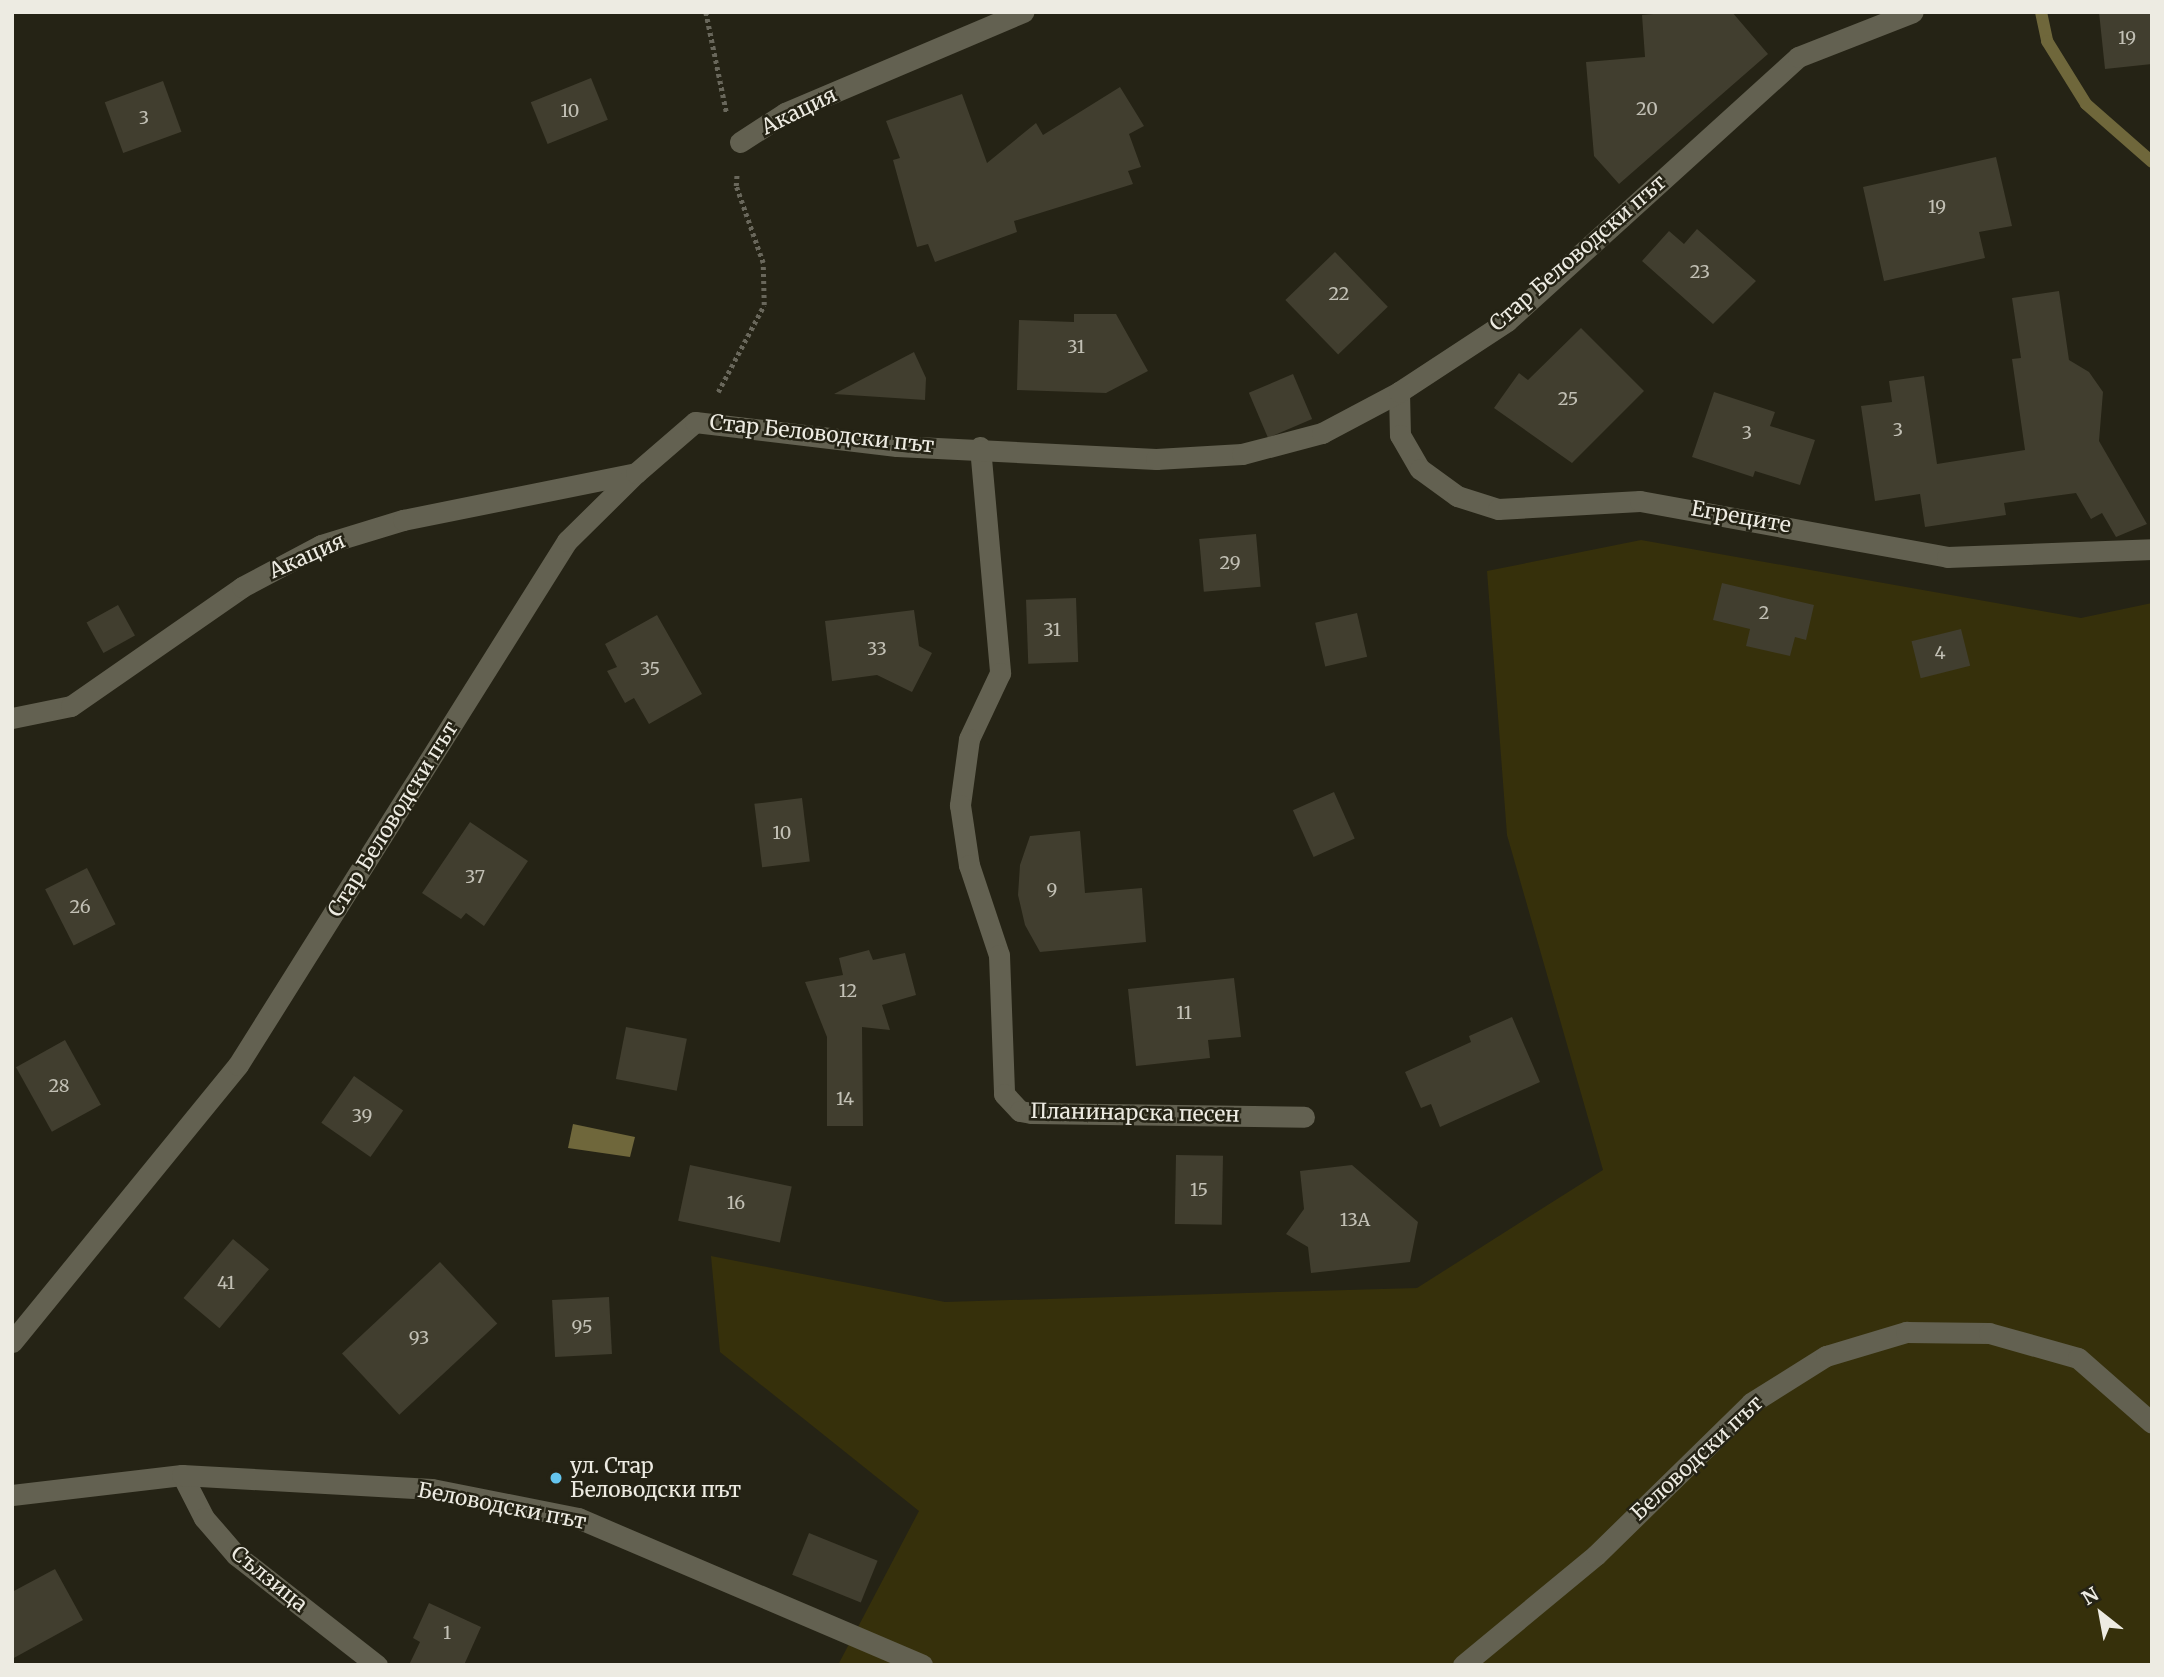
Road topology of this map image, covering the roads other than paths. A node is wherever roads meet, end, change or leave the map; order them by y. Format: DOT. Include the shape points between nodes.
graph roads {
  1 [pos="1023,12"];
  2 [pos="1913,12"];
  3 [pos="740,142"];
  4 [pos="1399,393"];
  5 [pos="980,447"];
  6 [pos="636,472"];
  7 [pos="2152,549"];
  8 [pos="12,718"];
  9 [pos="1304,1117"];
  10 [pos="12,1342"];
  11 [pos="2152,1423"];
  12 [pos="182,1475"];
  13 [pos="12,1495"];
  14 [pos="377,1665"];
  15 [pos="922,1665"];
  16 [pos="1463,1665"];
  1 -- 3 [label="street, Акация" via="785,113"];
  2 -- 4 [label="street, Стар Беловодски път" via="1798,57 1507,321"];
  4 -- 5 [label="street, Стар Беловодски път" via="1322,433 1242,454 1156,460"];
  4 -- 7 [label="street, Егреците" via="1400,435 1420,469 1457,496 1498,509 1640,500 1947,557"];
  5 -- 6 [label="street, Стар Беловодски път" via="897,446 695,422"];
  5 -- 9 [label="street, Планинарска песен" via="1000,673 969,739 960,804 970,864 999,955 1004,1094 1010,1104 1031,1113"];
  6 -- 8 [label="street, Акация" via="403,520 321,545 242,587 71,706"];
  6 -- 10 [label="street, Стар Беловодски път" via="567,541 238,1065"];
  11 -- 16 [label="street, Беловодски път" via="2078,1359 1989,1333 1906,1332 1826,1356 1751,1403 1595,1555"];
  12 -- 13 [label="street, Беловодски път"];
  12 -- 14 [label="street, Сълзица" via="204,1518 236,1555"];
  12 -- 15 [label="street, Беловодски път" via="432,1489 578,1518"];
}
